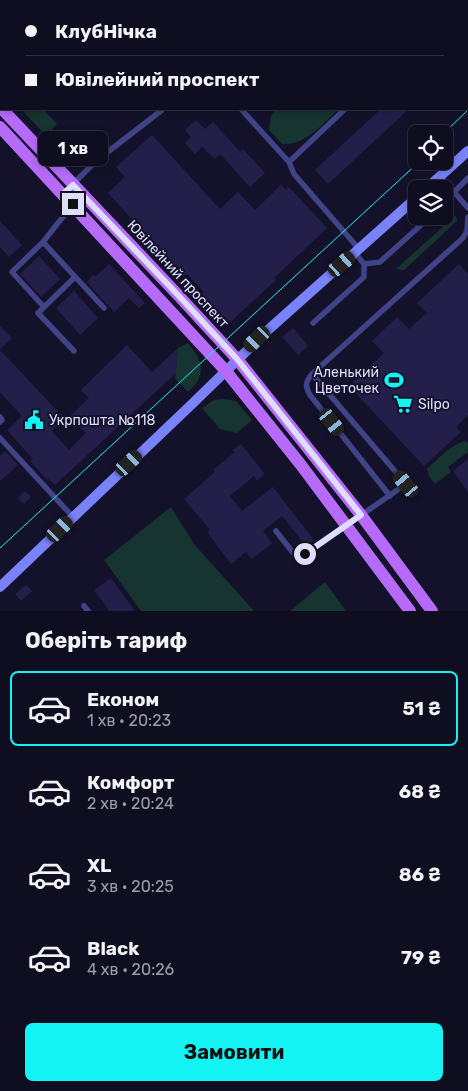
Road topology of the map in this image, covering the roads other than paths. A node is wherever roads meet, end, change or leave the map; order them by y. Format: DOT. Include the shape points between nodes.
graph roads {
  1 [pos="3,110"];
  2 [pos="162,110"];
  3 [pos="242,110"];
  4 [pos="344,110"];
  5 [pos="0,127"];
  6 [pos="468,151"];
  7 [pos="290,162"];
  8 [pos="440,176"];
  9 [pos="468,178"];
  10 [pos="436,180"];
  11 [pos="73,185"];
  12 [pos="454,192"];
  13 [pos="63,194"];
  14 [pos="73,204"];
  15 [pos="408,205"];
  16 [pos="468,208"];
  17 [pos="468,217"];
  18 [pos="421,225"];
  19 [pos="43,242"];
  20 [pos="357,251"];
  21 [pos="364,264"];
  22 [pos="75,277"];
  23 [pos="44,307"];
  24 [pos="104,308"];
  25 [pos="314,323"];
  26 [pos="74,351"];
  27 [pos="237,359"];
  28 [pos="225,370"];
  29 [pos="312,374"];
  30 [pos="0,417"];
  31 [pos="0,422"];
  32 [pos="0,438"];
  33 [pos="390,496"];
  34 [pos="361,515"];
  35 [pos="73,517"];
  36 [pos="346,525"];
  37 [pos="276,531"];
  38 [pos="0,587"];
  39 [pos="410,611"];
  40 [pos="432,611"];
  1 -- 11 [label="main road, Ювілейний проспект"];
  2 -- 11 [label="lane" via="96,161"];
  3 -- 7 [label="lane"];
  4 -- 7 [label="lane"];
  5 -- 13 [label="main road"];
  6 -- 8 [label="main road"];
  7 -- 20 [label="lane" via="294,174"];
  8 -- 10 [label="main road"];
  8 -- 12 [label="lane"];
  9 -- 12 [label="lane"];
  11 -- 13 [label="lane"];
  11 -- 27 [label="main road, Ювілейний проспект"];
  12 -- 16 [label="lane"];
  13 -- 14 [label="main road"];
  14 -- 19 [label="lane"];
  14 -- 28 [label="main road"];
  15 -- 20 [label="main road"];
  17 -- 29 [label="lane" via="463,238"];
  18 -- 21 [label="lane" via="380,262"];
  19 -- 22 [label="lane"];
  19 -- 23 [label="lane" via="12,272"];
  20 -- 21 [label="lane"];
  20 -- 27 [label="main road"];
  21 -- 25 [label="lane" via="364,277"];
  22 -- 23 [label="lane"];
  22 -- 24 [label="lane"];
  23 -- 26 [label="lane" via="38,313"];
  27 -- 28 [label="main road"];
  27 -- 34 [label="main road, Ювілейний проспект"];
  28 -- 35 [label="main road"];
  28 -- 36 [label="main road"];
  29 -- 33 [label="lane" via="306,383 310,395"];
  29 -- 33 [label="lane" via="406,484"];
  30 -- 31 [label="lane"];
  32 -- 35 [label="lane"];
  33 -- 34 [label="lane"];
  34 -- 36 [label="lane"];
  34 -- 40 [label="main road, Ювілейний проспект"];
  35 -- 38 [label="main road"];
  36 -- 37 [label="lane" via="298,559"];
  36 -- 39 [label="main road"];
}
